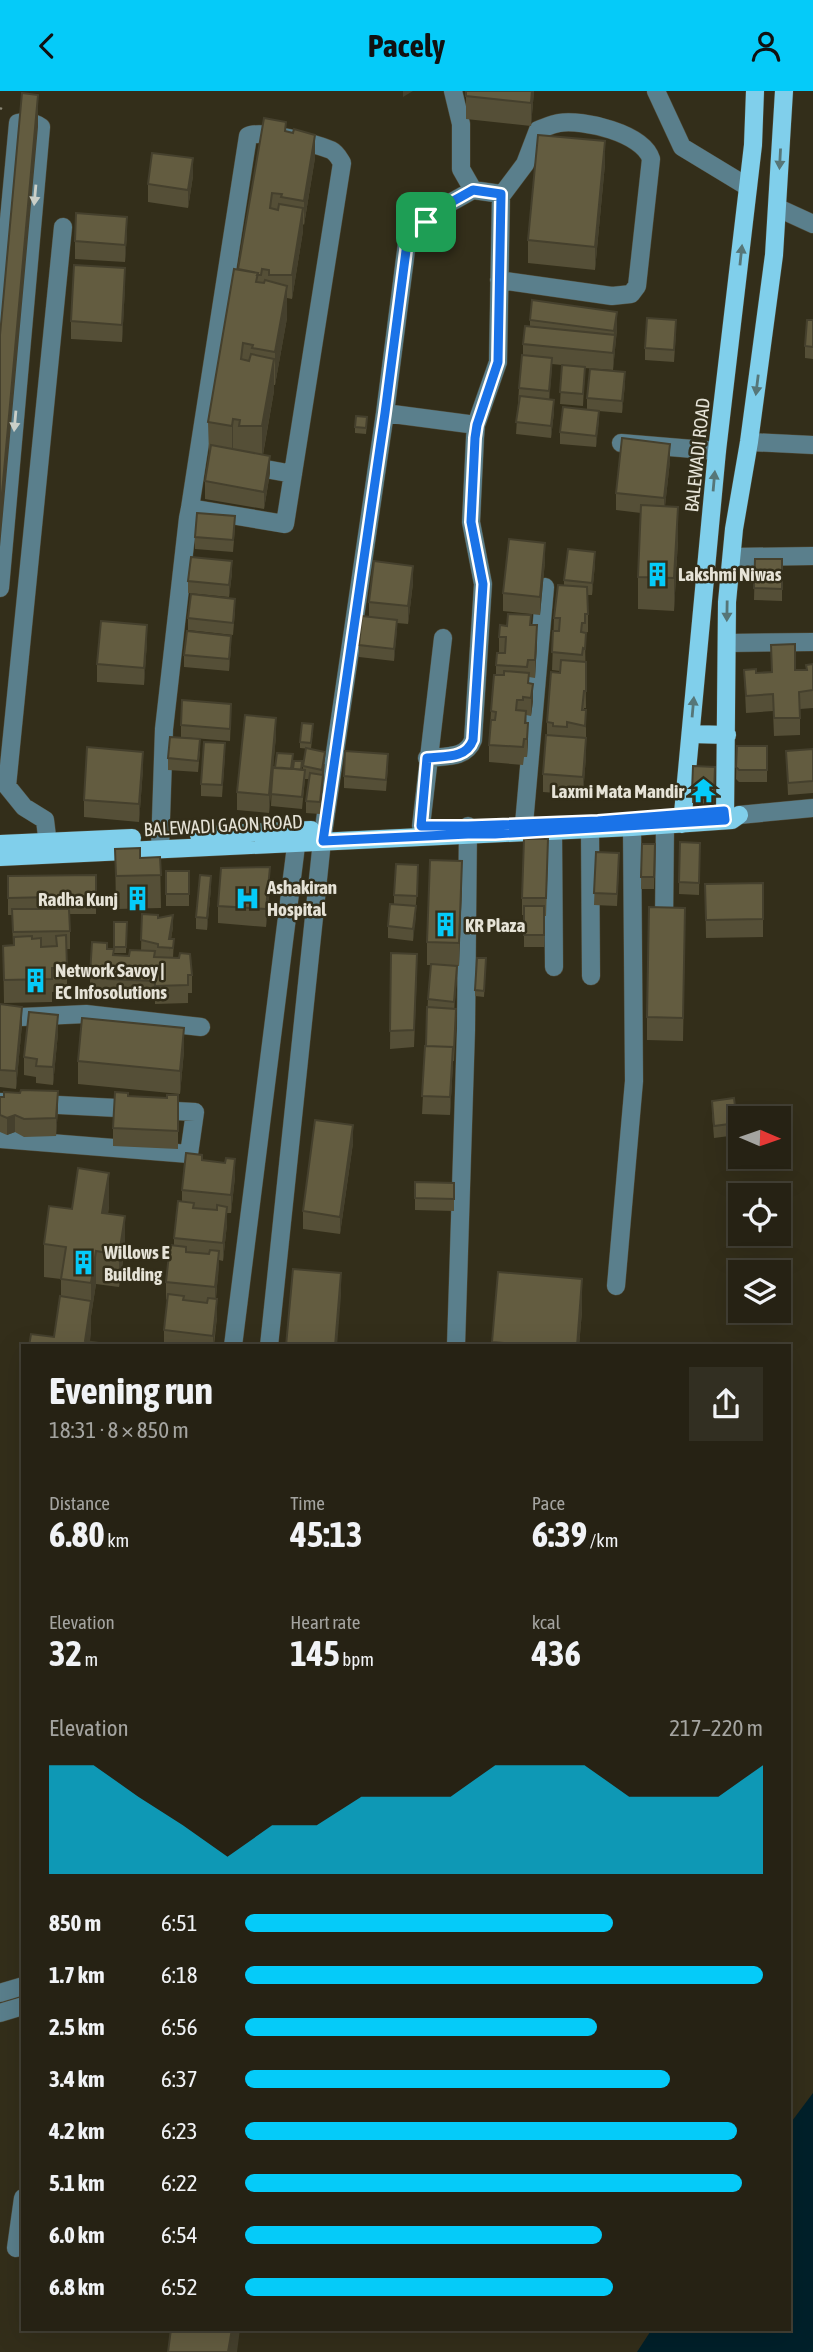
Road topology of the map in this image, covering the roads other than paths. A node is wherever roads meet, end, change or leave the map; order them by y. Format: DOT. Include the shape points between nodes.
graph roads {
  1 [pos="453,91"];
  2 [pos="658,91"];
  3 [pos="755,91"];
  4 [pos="784,91"];
  5 [pos="748,187"];
  6 [pos="473,190"];
  7 [pos="501,196"];
  8 [pos="778,208"];
  9 [pos="813,224"];
  10 [pos="63,227"];
  11 [pos="499,280"];
  12 [pos="0,316"];
  13 [pos="385,413"];
  14 [pos="477,425"];
  15 [pos="621,443"];
  16 [pos="813,445"];
  17 [pos="748,447"];
  18 [pos="717,451"];
  19 [pos="238,464"];
  20 [pos="292,474"];
  21 [pos="190,508"];
  22 [pos="813,556"];
  23 [pos="732,557"];
  24 [pos="545,587"];
  25 [pos="0,588"];
  26 [pos="443,638"];
  27 [pos="813,642"];
  28 [pos="727,643"];
  29 [pos="691,734"];
  30 [pos="727,735"];
  31 [pos="427,758"];
  32 [pos="813,808"];
  33 [pos="729,815"];
  34 [pos="676,821"];
  35 [pos="524,824"];
  36 [pos="421,826"];
  37 [pos="632,827"];
  38 [pos="590,828"];
  39 [pos="468,830"];
  40 [pos="553,830"];
  41 [pos="324,835"];
  42 [pos="297,836"];
  43 [pos="160,843"];
  44 [pos="0,844"];
  45 [pos="48,847"];
  46 [pos="0,857"];
  47 [pos="664,924"];
  48 [pos="554,967"];
  49 [pos="591,976"];
  50 [pos="0,1018"];
  51 [pos="201,1027"];
  52 [pos="0,1102"];
  53 [pos="0,1139"];
  54 [pos="616,1286"];
  55 [pos="233,1344"];
  56 [pos="269,1344"];
  57 [pos="456,1344"];
  58 [pos="21,1987"];
  59 [pos="0,1993"];
  60 [pos="21,2008"];
  61 [pos="0,2014"];
  62 [pos="21,2212"];
  63 [pos="16,2248"];
  1 -- 6 [label="street" via="461,124 461,169"];
  2 -- 5 [label="street" via="682,146"];
  3 -- 5 [label="main road, BALEWADI ROAD"];
  4 -- 8 [label="main road, one-way"];
  18 -- 5 [label="main road, BALEWADI ROAD, one-way"];
  6 -- 7 [label="street"];
  6 -- 13 [label="street" via="448,204 407,243"];
  7 -- 11 [label="street"];
  7 -- 11 [label="street" via="525,164 538,130 560,123 628,135 651,159 637,286 631,294 612,296"];
  8 -- 9 [label="street"];
  8 -- 17 [label="main road, one-way"];
  10 -- 45 [label="street" via="7,786 24,807 44,820"];
  11 -- 14 [label="street" via="498,362"];
  12 -- 25 [label="street, one-way" via="18,123 24,121 41,127"];
  13 -- 14 [label="street"];
  13 -- 41 [label="street"];
  14 -- 31 [label="street" via="471,522 483,584 473,740 463,754"];
  15 -- 18 [label="street"];
  16 -- 17 [label="street"];
  17 -- 18 [label="main road"];
  17 -- 23 [label="main road"];
  29 -- 18 [label="main road, BALEWADI ROAD, one-way"];
  19 -- 20 [label="street"];
  20 -- 21 [label="street" via="285,524"];
  20 -- 21 [label="street" via="342,163 333,151 254,133 248,137 204,458"];
  21 -- 43 [label="street" via="164,729"];
  22 -- 23 [label="street"];
  23 -- 28 [label="main road, one-way"];
  24 -- 35 [label="street"];
  26 -- 31 [label="street"];
  27 -- 28 [label="street"];
  28 -- 30 [label="main road"];
  29 -- 30 [label="main road"];
  29 -- 34 [label="main road, BALEWADI ROAD"];
  30 -- 33 [label="main road"];
  31 -- 36 [label="street"];
  32 -- 33 [label="street, BALEWADI GAON ROAD"];
  33 -- 34 [label="main road, BALEWADI GAON ROAD"];
  34 -- 35 [label="main road, BALEWADI GAON ROAD"];
  34 -- 37 [label="main road, BALEWADI GAON ROAD"];
  34 -- 47 [label="street"];
  35 -- 39 [label="main road, BALEWADI GAON ROAD"];
  36 -- 39 [label="main road, BALEWADI GAON ROAD"];
  36 -- 41 [label="main road, BALEWADI GAON ROAD"];
  37 -- 38 [label="main road, BALEWADI GAON ROAD"];
  37 -- 54 [label="street" via="635,1081"];
  38 -- 40 [label="main road, BALEWADI GAON ROAD"];
  38 -- 49 [label="street"];
  39 -- 40 [label="main road, BALEWADI GAON ROAD"];
  39 -- 41 [label="main road, BALEWADI GAON ROAD"];
  39 -- 57 [label="street"];
  40 -- 48 [label="street"];
  41 -- 42 [label="main road, BALEWADI GAON ROAD"];
  41 -- 56 [label="street"];
  42 -- 43 [label="main road, BALEWADI GAON ROAD"];
  42 -- 55 [label="street"];
  43 -- 45 [label="main road, BALEWADI GAON ROAD"];
  44 -- 45 [label="main road, BALEWADI GAON ROAD"];
  45 -- 46 [label="main road, BALEWADI GAON ROAD"];
  50 -- 51 [label="street" via="86,1014"];
  52 -- 53 [label="street" via="195,1112 189,1154"];
  58 -- 59 [label="street"];
  60 -- 61 [label="street"];
  62 -- 63 [label="street"];
}
